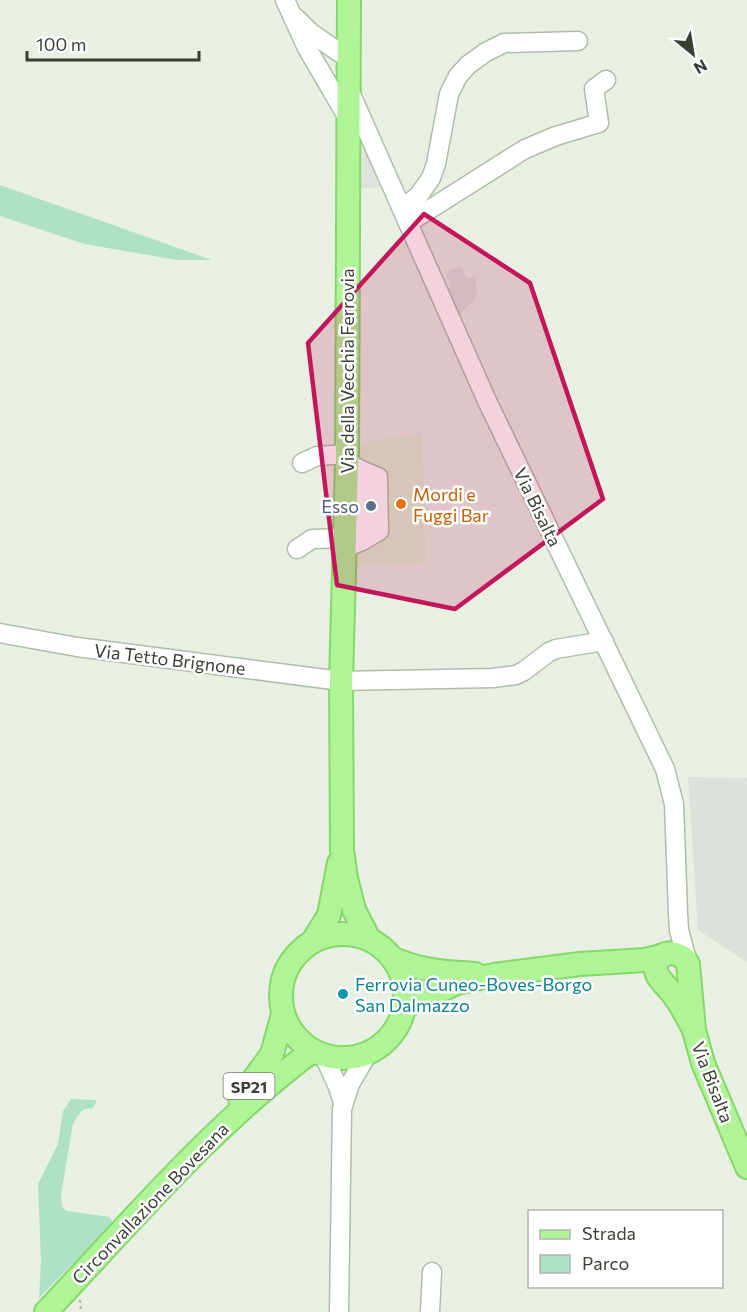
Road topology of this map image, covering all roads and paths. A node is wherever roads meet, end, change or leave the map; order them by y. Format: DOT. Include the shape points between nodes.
graph roads {
  1 [pos="288,6"];
  2 [pos="349,8"];
  3 [pos="320,39"];
  4 [pos="578,41"];
  5 [pos="349,59"];
  6 [pos="313,60"];
  7 [pos="606,80"];
  8 [pos="346,101"];
  9 [pos="405,216"];
  10 [pos="351,462"];
  11 [pos="302,463"];
  12 [pos="351,542"];
  13 [pos="297,549"];
  14 [pos="0,633"];
  15 [pos="604,641"];
  16 [pos="341,681"];
  17 [pos="342,850"];
  18 [pos="678,913"];
  19 [pos="369,939"];
  20 [pos="313,941"];
  21 [pos="665,954"];
  22 [pos="394,959"];
  23 [pos="619,962"];
  24 [pos="688,969"];
  25 [pos="494,975"];
  26 [pos="663,982"];
  27 [pos="405,1006"];
  28 [pos="283,1014"];
  29 [pos="694,1030"];
  30 [pos="318,1053"];
  31 [pos="368,1053"];
  32 [pos="342,1103"];
  33 [pos="200,1149"];
  34 [pos="747,1167"];
  35 [pos="432,1272"];
  36 [pos="46,1312"];
  37 [pos="339,1312"];
  38 [pos="430,1312"];
  1 -- 3 [label="street"];
  1 -- 6 [label="street, Via Bisalta"];
  1 -- 8 [label="street" via="290,36 315,87"];
  2 -- 3 [label="street" via="346,25 329,39"];
  2 -- 5 [label="main road, Via della Vecchia Ferrovia"];
  3 -- 5 [label="street"];
  4 -- 9 [label="street" via="504,43 468,65 449,94 436,164"];
  5 -- 6 [label="street" via="330,64"];
  5 -- 8 [label="main road, Via della Vecchia Ferrovia"];
  6 -- 8 [label="street, Via Bisalta"];
  7 -- 9 [label="street" via="594,89 599,123 525,149"];
  8 -- 9 [label="street, Via Bisalta"];
  8 -- 10 [label="main road, Via della Vecchia Ferrovia"];
  9 -- 15 [label="street, Via Bisalta" via="502,433"];
  10 -- 11 [label="street" via="317,456"];
  10 -- 12 [label="main road, Via della Vecchia Ferrovia"];
  10 -- 12 [label="street" via="378,477 379,531"];
  12 -- 13 [label="street" via="312,539"];
  12 -- 16 [label="main road, Via della Vecchia Ferrovia"];
  14 -- 16 [label="street, Via Tetto Brignone" via="77,647"];
  15 -- 16 [label="street, Via Tetto Brignone" via="556,649 516,675"];
  15 -- 18 [label="street, Via Bisalta" via="665,769 674,804"];
  16 -- 17 [label="main road, Via della Vecchia Ferrovia"];
  17 -- 19 [label="main road, Via della Vecchia Ferrovia" via="354,910"];
  17 -- 20 [label="main road, Via della Vecchia Ferrovia" via="328,915"];
  18 -- 21 [label="street, Via Bisalta"];
  18 -- 24 [label="street, Via Bisalta"];
  19 -- 20 [label="main road" via="351,934"];
  19 -- 22 [label="main road"];
  20 -- 28 [label="main road" via="296,954 285,972 280,993"];
  21 -- 23 [label="main road"];
  21 -- 24 [label="main road" via="677,953 685,959"];
  21 -- 26 [label="main road, Via Bisalta" via="656,965"];
  22 -- 25 [label="main road" via="411,967"];
  22 -- 27 [label="main road" via="402,974"];
  23 -- 25 [label="main road"];
  23 -- 26 [label="main road" via="641,968"];
  24 -- 26 [label="main road" via="676,985"];
  24 -- 29 [label="main road, Via Bisalta"];
  25 -- 27 [label="main road" via="457,983"];
  26 -- 29 [label="main road, Via Bisalta"];
  27 -- 31 [label="main road" via="393,1034"];
  28 -- 30 [label="main road" via="299,1041"];
  28 -- 33 [label="main road, SP21" via="272,1054"];
  29 -- 34 [label="main road, Via Bisalta" via="703,1063"];
  30 -- 31 [label="main road" via="339,1059"];
  30 -- 32 [label="street" via="335,1078"];
  30 -- 33 [label="main road, Circonvallazione Bovesana / SP21" via="283,1072"];
  31 -- 32 [label="street"];
  32 -- 37 [label="street"];
  33 -- 36 [label="main road, Circonvallazione Bovesana"];
  35 -- 38 [label="street"];
}
